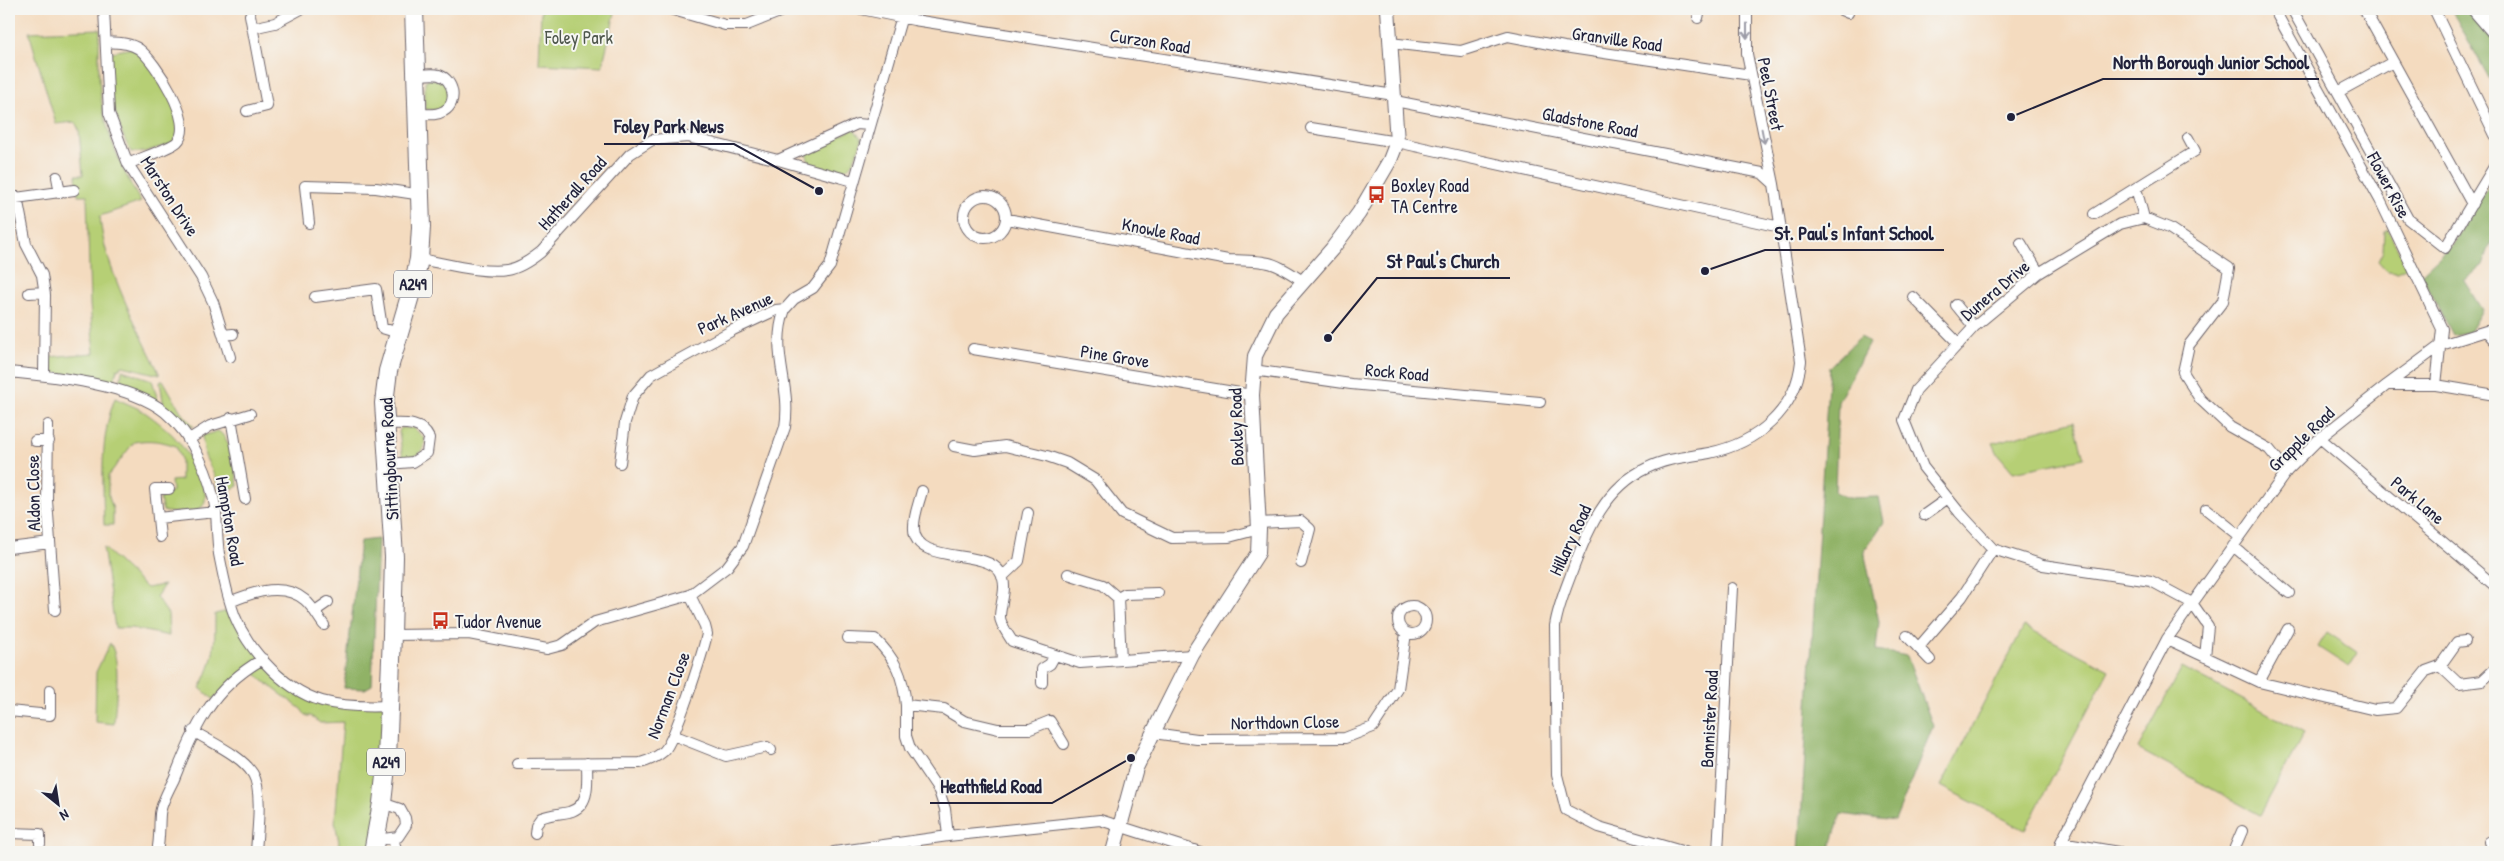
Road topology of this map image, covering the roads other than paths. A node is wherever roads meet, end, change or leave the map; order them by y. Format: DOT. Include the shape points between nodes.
graph roads {
  1 [pos="104,9"];
  2 [pos="301,9"];
  3 [pos="414,9"];
  4 [pos="670,9"];
  5 [pos="787,9"];
  6 [pos="861,9"];
  7 [pos="917,9"];
  8 [pos="1388,9"];
  9 [pos="1747,9"];
  10 [pos="2274,9"];
  11 [pos="2292,9"];
  12 [pos="2364,9"];
  13 [pos="2434,9"];
  14 [pos="2477,9"];
  15 [pos="902,13"];
  16 [pos="250,15"];
  17 [pos="918,21"];
  18 [pos="252,28"];
  19 [pos="2495,30"];
  20 [pos="106,42"];
  21 [pos="1390,43"];
  22 [pos="2394,62"];
  23 [pos="1751,75"];
  24 [pos="415,76"];
  25 [pos="2338,92"];
  26 [pos="1395,98"];
  27 [pos="248,111"];
  28 [pos="417,114"];
  29 [pos="869,125"];
  30 [pos="1311,128"];
  31 [pos="2495,135"];
  32 [pos="2188,138"];
  33 [pos="1397,142"];
  34 [pos="778,160"];
  35 [pos="128,164"];
  36 [pos="2495,165"];
  37 [pos="57,178"];
  38 [pos="854,181"];
  39 [pos="1774,184"];
  40 [pos="2136,188"];
  41 [pos="74,190"];
  42 [pos="60,193"];
  43 [pos="422,195"];
  44 [pos="13,198"];
  45 [pos="2472,204"];
  46 [pos="2094,214"];
  47 [pos="2144,218"];
  48 [pos="1007,219"];
  49 [pos="309,223"];
  50 [pos="1780,227"];
  51 [pos="2021,243"];
  52 [pos="419,258"];
  53 [pos="2039,273"];
  54 [pos="1304,282"];
  55 [pos="44,292"];
  56 [pos="29,293"];
  57 [pos="315,297"];
  58 [pos="1912,297"];
  59 [pos="1956,305"];
  60 [pos="785,309"];
  61 [pos="1974,327"];
  62 [pos="399,333"];
  63 [pos="2495,341"];
  64 [pos="1958,344"];
  65 [pos="2441,345"];
  66 [pos="973,349"];
  67 [pos="230,357"];
  68 [pos="1253,370"];
  69 [pos="9,372"];
  70 [pos="44,376"];
  71 [pos="2387,385"];
  72 [pos="2436,385"];
  73 [pos="1252,395"];
  74 [pos="2495,395"];
  75 [pos="1540,402"];
  76 [pos="250,414"];
  77 [pos="231,418"];
  78 [pos="384,424"];
  79 [pos="48,425"];
  80 [pos="2320,438"];
  81 [pos="188,440"];
  82 [pos="35,441"];
  83 [pos="48,441"];
  84 [pos="954,446"];
  85 [pos="620,463"];
  86 [pos="388,464"];
  87 [pos="2287,471"];
  88 [pos="169,489"];
  89 [pos="922,491"];
  90 [pos="241,495"];
  91 [pos="1948,498"];
  92 [pos="2206,509"];
  93 [pos="216,512"];
  94 [pos="1028,514"];
  95 [pos="1924,515"];
  96 [pos="158,518"];
  97 [pos="1259,526"];
  98 [pos="2240,536"];
  99 [pos="160,537"];
  100 [pos="50,543"];
  101 [pos="2233,546"];
  102 [pos="9,548"];
  103 [pos="1993,550"];
  104 [pos="1301,562"];
  105 [pos="1068,574"];
  106 [pos="1002,577"];
  107 [pos="2495,586"];
  108 [pos="1732,588"];
  109 [pos="1158,593"];
  110 [pos="2289,593"];
  111 [pos="690,595"];
  112 [pos="1118,598"];
  113 [pos="230,602"];
  114 [pos="328,602"];
  115 [pos="2192,603"];
  116 [pos="55,610"];
  117 [pos="315,611"];
  118 [pos="324,626"];
  119 [pos="2288,629"];
  120 [pos="1406,633"];
  121 [pos="392,635"];
  122 [pos="1907,636"];
  123 [pos="848,638"];
  124 [pos="2167,639"];
  125 [pos="2465,641"];
  126 [pos="1918,648"];
  127 [pos="1055,655"];
  128 [pos="1192,655"];
  129 [pos="2205,657"];
  130 [pos="263,659"];
  131 [pos="1121,660"];
  132 [pos="1930,660"];
  133 [pos="2440,666"];
  134 [pos="2495,669"];
  135 [pos="2259,682"];
  136 [pos="1042,683"];
  137 [pos="50,690"];
  138 [pos="906,705"];
  139 [pos="390,706"];
  140 [pos="9,711"];
  141 [pos="193,731"];
  142 [pos="1153,732"];
  143 [pos="673,735"];
  144 [pos="1064,744"];
  145 [pos="771,750"];
  146 [pos="517,764"];
  147 [pos="587,764"];
  148 [pos="382,803"];
  149 [pos="1120,826"];
  150 [pos="2242,831"];
  151 [pos="9,833"];
  152 [pos="535,833"];
  153 [pos="948,836"];
  154 [pos="393,839"];
  155 [pos="40,844"];
  156 [pos="374,846"];
  157 [pos="2060,847"];
  158 [pos="884,848"];
  159 [pos="2102,851"];
  160 [pos="157,852"];
  161 [pos="256,852"];
  162 [pos="397,852"];
  163 [pos="834,852"];
  164 [pos="1114,852"];
  165 [pos="1200,852"];
  166 [pos="1685,852"];
  167 [pos="1718,852"];
  168 [pos="2118,852"];
  169 [pos="2233,852"];
  1 -- 20 [label="street, Marston Drive"];
  2 -- 18 [label="street" via="275,23"];
  3 -- 24 [label="highway, Sittingbourne Road / A249"];
  4 -- 5 [label="street" via="726,24 747,25"];
  6 -- 15 [label="street, Curzon Road"];
  7 -- 17 [label="street"];
  8 -- 21 [label="street, Boxley Road"];
  9 -- 23 [label="street, Peel Street, one-way" via="1747,54"];
  10 -- 65 [label="street, Flower Rise" via="2380,200 2442,329"];
  11 -- 25 [label="street"];
  12 -- 22 [label="street"];
  13 -- 31 [label="street"];
  14 -- 19 [label="highway"];
  15 -- 17 [label="street, Curzon Road"];
  15 -- 29 [label="street, Park Avenue"];
  16 -- 18 [label="street"];
  17 -- 26 [label="street, Curzon Road"];
  18 -- 27 [label="street" via="267,106"];
  20 -- 35 [label="street, Marston Drive" via="109,113"];
  20 -- 35 [label="street" via="124,43 149,57 181,114 181,134 177,142"];
  21 -- 23 [label="street, Granville Road" via="1461,51 1508,36 1564,48"];
  21 -- 26 [label="street, Boxley Road"];
  22 -- 25 [label="street"];
  22 -- 45 [label="street"];
  23 -- 39 [label="street, Peel Street, one-way"];
  24 -- 28 [label="highway, Sittingbourne Road / A249"];
  24 -- 28 [label="street" via="439,75 446,79 453,91 451,104 442,112"];
  25 -- 45 [label="street" via="2408,219 2445,248"];
  26 -- 33 [label="street, Boxley Road"];
  26 -- 39 [label="street, Gladstone Road" via="1762,172"];
  28 -- 43 [label="highway, Sittingbourne Road / A249"];
  29 -- 34 [label="street" via="857,124"];
  29 -- 38 [label="street, Park Avenue"];
  30 -- 33 [label="street"];
  32 -- 40 [label="street" via="2194,151"];
  33 -- 50 [label="street"];
  33 -- 54 [label="street, Boxley Road" via="1359,213"];
  34 -- 38 [label="street, Hatherall Road"];
  34 -- 52 [label="street, Hatherall Road" via="688,138 652,140 630,154 541,252 526,263 507,270 485,269"];
  35 -- 67 [label="street, Marston Drive" via="201,277 228,334"];
  36 -- 45 [label="street"];
  37 -- 42 [label="street"];
  38 -- 60 [label="street, Park Avenue" via="830,266 813,288 794,299"];
  39 -- 50 [label="street, Hillary Road"];
  40 -- 46 [label="street"];
  40 -- 47 [label="street"];
  41 -- 42 [label="street"];
  42 -- 44 [label="street"];
  43 -- 49 [label="street" via="376,188 305,186"];
  43 -- 52 [label="highway, Sittingbourne Road / A249"];
  44 -- 55 [label="street" via="26,244 42,275"];
  47 -- 53 [label="street, Dunera Drive" via="2120,224"];
  47 -- 87 [label="street" via="2169,228 2229,268 2223,301 2189,345 2183,372 2200,399 2230,427 2270,449"];
  48 -- 48 [label="street" via="1001,232 981,238 969,231 964,217 974,199 988,196 1000,202"];
  48 -- 54 [label="street, Knowle Road" via="1228,260 1266,260"];
  50 -- 166 [label="street, Hillary Road" via="1801,361 1799,381 1791,398 1765,428 1750,438 1726,448 1654,465 1618,488 1591,527 1558,606 1555,626 1557,776 1566,810 1599,827"];
  51 -- 53 [label="street"];
  52 -- 62 [label="highway, Sittingbourne Road / A249"];
  53 -- 61 [label="street, Dunera Drive"];
  54 -- 68 [label="street, Boxley Road" via="1276,313"];
  55 -- 56 [label="street"];
  55 -- 70 [label="street"];
  57 -- 62 [label="street" via="376,289 382,328"];
  58 -- 64 [label="street"];
  59 -- 61 [label="street"];
  60 -- 85 [label="street, Park Avenue" via="733,330 651,375 633,396 625,422"];
  60 -- 111 [label="street" via="779,324 778,354 788,410 785,427 743,546 727,567"];
  61 -- 64 [label="street, Dunera Drive"];
  62 -- 78 [label="highway, Sittingbourne Road / A249" via="388,372"];
  63 -- 65 [label="street, Grapple Road" via="2486,331"];
  64 -- 91 [label="street, Dunera Drive" via="1916,390 1904,420 1923,467"];
  65 -- 71 [label="street, Grapple Road"];
  65 -- 72 [label="street, Flower Rise"];
  66 -- 73 [label="street, Pine Grove"];
  68 -- 73 [label="street, Boxley Road"];
  68 -- 75 [label="street, Rock Road" via="1351,384"];
  69 -- 70 [label="street, Hampton Road"];
  70 -- 81 [label="street, Hampton Road" via="127,392 164,411"];
  71 -- 72 [label="street"];
  71 -- 80 [label="street, Grapple Road"];
  72 -- 74 [label="street"];
  73 -- 97 [label="street, Boxley Road"];
  76 -- 77 [label="street"];
  77 -- 81 [label="street"];
  77 -- 90 [label="street"];
  78 -- 86 [label="highway, Sittingbourne Road / A249"];
  78 -- 86 [label="street" via="413,424 429,438 427,453 419,460"];
  79 -- 83 [label="street, Aldon Close"];
  80 -- 87 [label="street, Grapple Road"];
  80 -- 107 [label="street, Park Lane"];
  81 -- 93 [label="street, Hampton Road" via="210,485"];
  82 -- 83 [label="street, Aldon Close"];
  83 -- 100 [label="street, Aldon Close"];
  84 -- 97 [label="street" via="974,450 1005,446 1067,463 1095,480 1122,514 1172,538 1229,537"];
  86 -- 121 [label="highway, Sittingbourne Road / A249" via="394,557"];
  87 -- 98 [label="street, Grapple Road"];
  88 -- 96 [label="street" via="155,489"];
  89 -- 106 [label="street" via="914,528 916,539 925,548 992,564"];
  91 -- 95 [label="street"];
  91 -- 103 [label="street, Dunera Drive"];
  92 -- 98 [label="street"];
  93 -- 96 [label="street"];
  93 -- 113 [label="street, Hampton Road" via="219,552"];
  94 -- 106 [label="street" via="1019,561"];
  96 -- 99 [label="street"];
  97 -- 104 [label="street" via="1301,520 1310,529"];
  97 -- 128 [label="street, Boxley Road" via="1258,553"];
  98 -- 101 [label="street, Grapple Road"];
  100 -- 102 [label="street, Aldon Close"];
  100 -- 116 [label="street, Aldon Close"];
  101 -- 110 [label="street"];
  101 -- 115 [label="street, Grapple Road"];
  103 -- 115 [label="street" via="2043,565 2151,581"];
  103 -- 126 [label="street" via="1962,597"];
  105 -- 112 [label="street" via="1103,584"];
  106 -- 127 [label="street" via="1000,619 1012,641"];
  108 -- 167 [label="street, Bannister Road"];
  109 -- 112 [label="street" via="1125,594"];
  111 -- 121 [label="street" via="595,622 562,645 547,648 469,634"];
  111 -- 143 [label="street, Norman Close" via="706,626 706,634"];
  112 -- 131 [label="street"];
  113 -- 117 [label="street" via="262,591 279,590 300,596"];
  113 -- 130 [label="street, Hampton Road"];
  114 -- 117 [label="street"];
  115 -- 124 [label="street, Grapple Road"];
  115 -- 129 [label="street" via="2208,626"];
  117 -- 118 [label="street"];
  119 -- 135 [label="street"];
  120 -- 142 [label="street, Northdown Close" via="1398,689 1374,727 1345,738 1197,739"];
  121 -- 139 [label="highway, Sittingbourne Road / A249"];
  122 -- 126 [label="street"];
  123 -- 138 [label="street" via="874,639 887,650 904,680"];
  124 -- 129 [label="street"];
  124 -- 157 [label="street, Grapple Road"];
  125 -- 133 [label="street" via="2457,642"];
  126 -- 132 [label="street"];
  127 -- 131 [label="street" via="1080,663"];
  127 -- 136 [label="street" via="1042,669"];
  128 -- 131 [label="street"];
  128 -- 142 [label="street, Boxley Road"];
  129 -- 135 [label="street"];
  130 -- 139 [label="street, Hampton Road" via="289,685 311,697 347,705"];
  130 -- 141 [label="street" via="242,672 218,694"];
  133 -- 134 [label="street" via="2460,684 2482,681"];
  133 -- 135 [label="street" via="2426,671 2396,708 2376,710"];
  137 -- 140 [label="street" via="50,715"];
  138 -- 144 [label="street" via="944,709 964,720 998,729 1030,729 1050,721"];
  138 -- 153 [label="street" via="906,736 910,748 939,791"];
  139 -- 148 [label="highway, Sittingbourne Road / A249"];
  141 -- 160 [label="street" via="160,813 161,837"];
  141 -- 161 [label="street" via="233,756 254,776 258,795"];
  142 -- 149 [label="street, Boxley Road" via="1136,768"];
  143 -- 145 [label="street" via="726,756 767,747"];
  143 -- 147 [label="street, Norman Close" via="664,751 646,761"];
  146 -- 147 [label="street, Norman Close"];
  147 -- 152 [label="street" via="586,796 581,806 570,812 541,818"];
  148 -- 154 [label="street" via="400,808 406,818 404,831"];
  148 -- 156 [label="highway, Sittingbourne Road / A249"];
  149 -- 153 [label="street" via="1100,820 1082,821"];
  149 -- 164 [label="street, Boxley Road"];
  149 -- 165 [label="street"];
  150 -- 169 [label="street"];
  151 -- 155 [label="street" via="40,834"];
  153 -- 158 [label="street"];
  154 -- 156 [label="street"];
  154 -- 162 [label="street"];
  157 -- 159 [label="street"];
  158 -- 163 [label="street"];
  159 -- 168 [label="street"];
}
